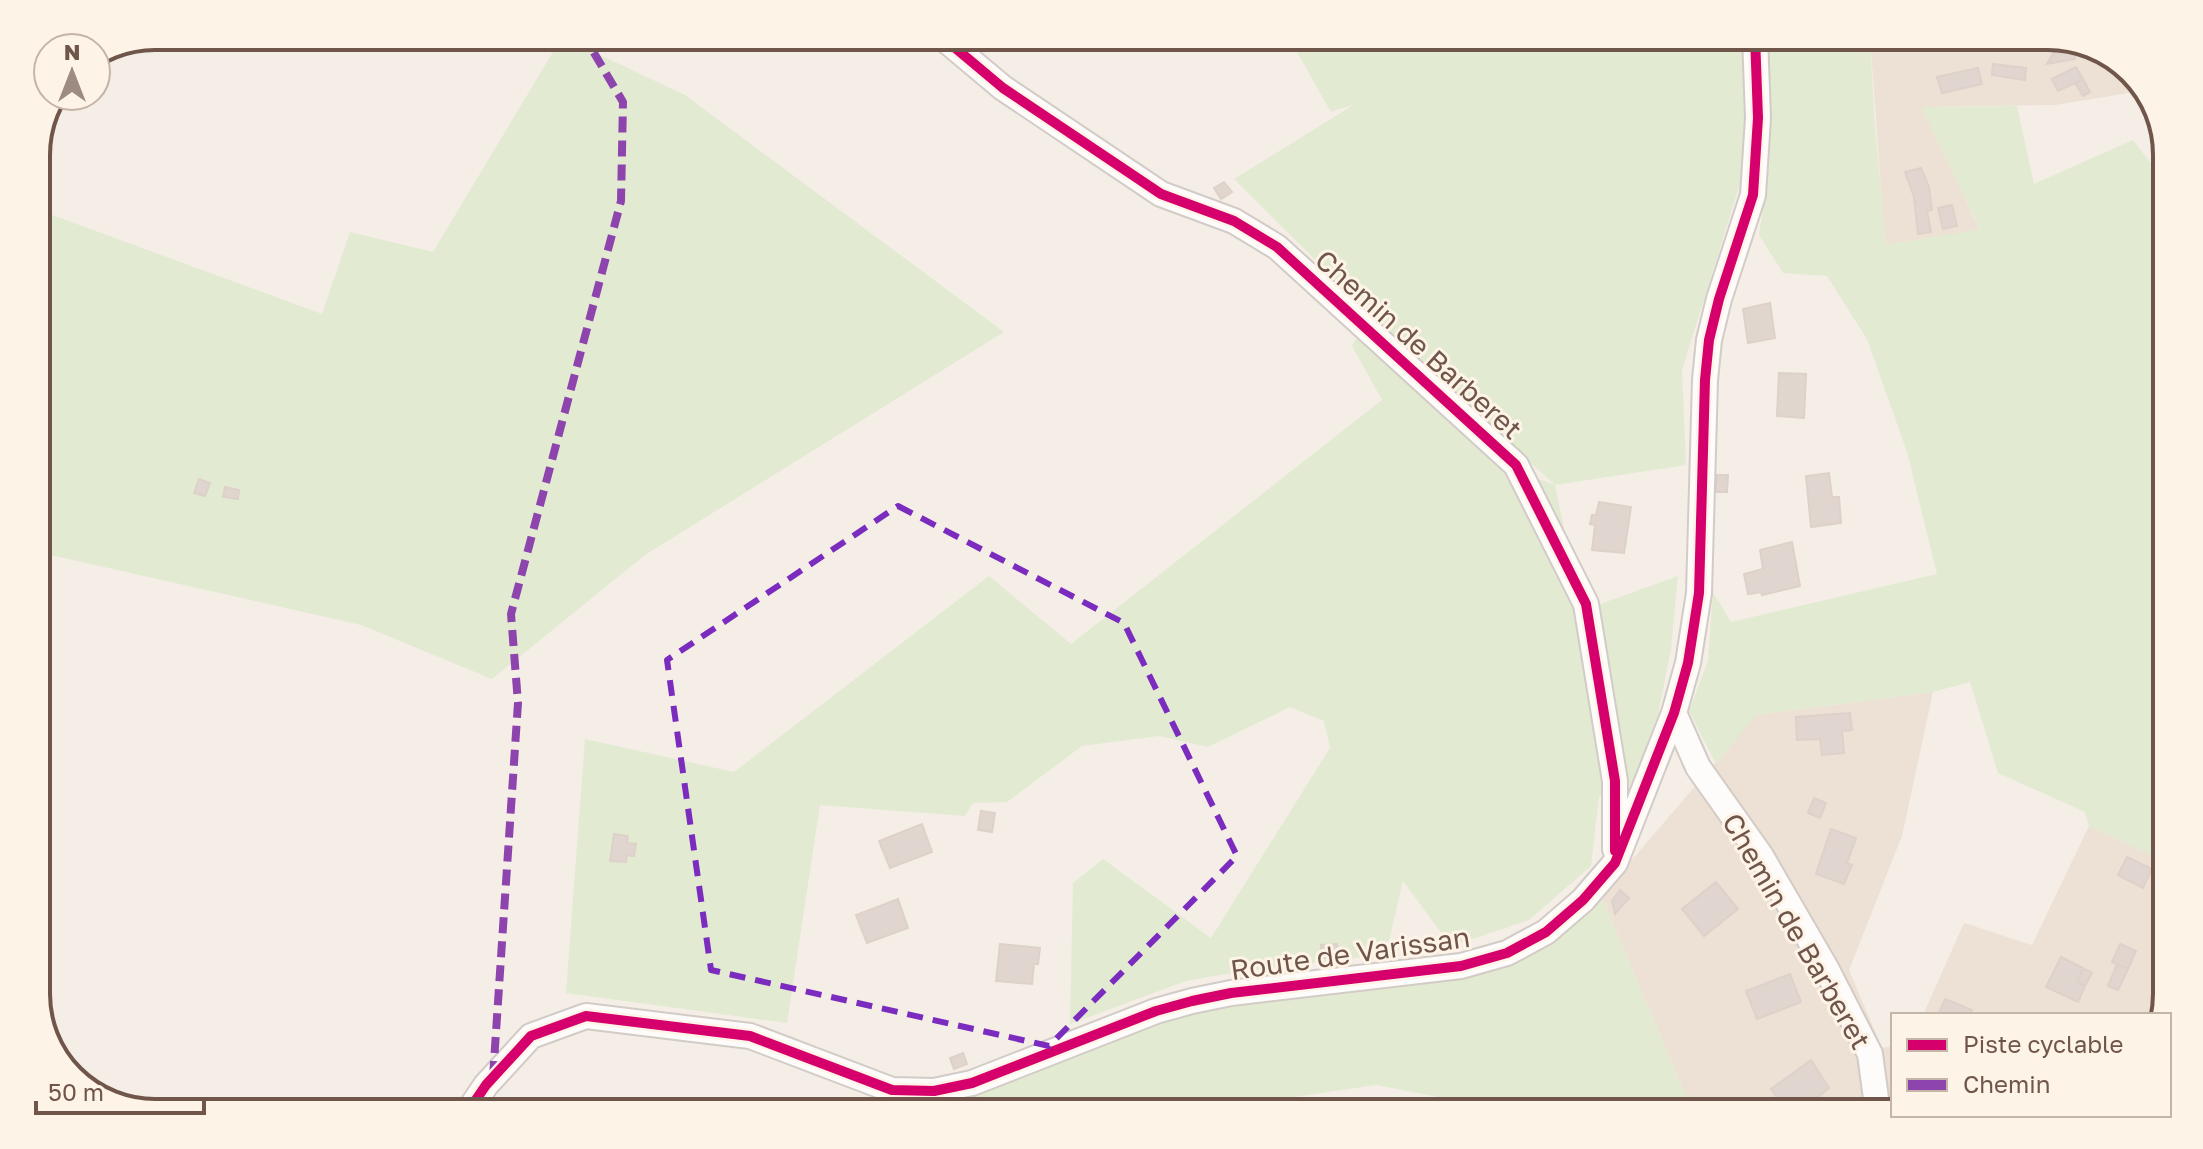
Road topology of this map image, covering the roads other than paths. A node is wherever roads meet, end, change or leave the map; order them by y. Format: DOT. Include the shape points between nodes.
graph roads {
  1 [pos="958,50"];
  2 [pos="1756,50"];
  3 [pos="1674,713"];
  4 [pos="1615,863"];
  5 [pos="476,1099"];
  6 [pos="1876,1099"];
  1 -- 4 [label="street, Chemin de Barberet" via="1003,88 1161,194 1234,221 1277,247 1516,465 1586,604 1615,781"];
  2 -- 3 [label="street, Route de Varissan" via="1753,195 1709,340 1699,593"];
  3 -- 4 [label="street, Route de Varissan"];
  3 -- 6 [label="street, Chemin de Barberet" via="1698,767 1761,856 1826,968 1870,1054"];
  4 -- 5 [label="street, Route de Varissan" via="1546,932 1507,953 1461,966 1192,1001 959,1086 892,1090 750,1036 586,1016 531,1036"];
}
